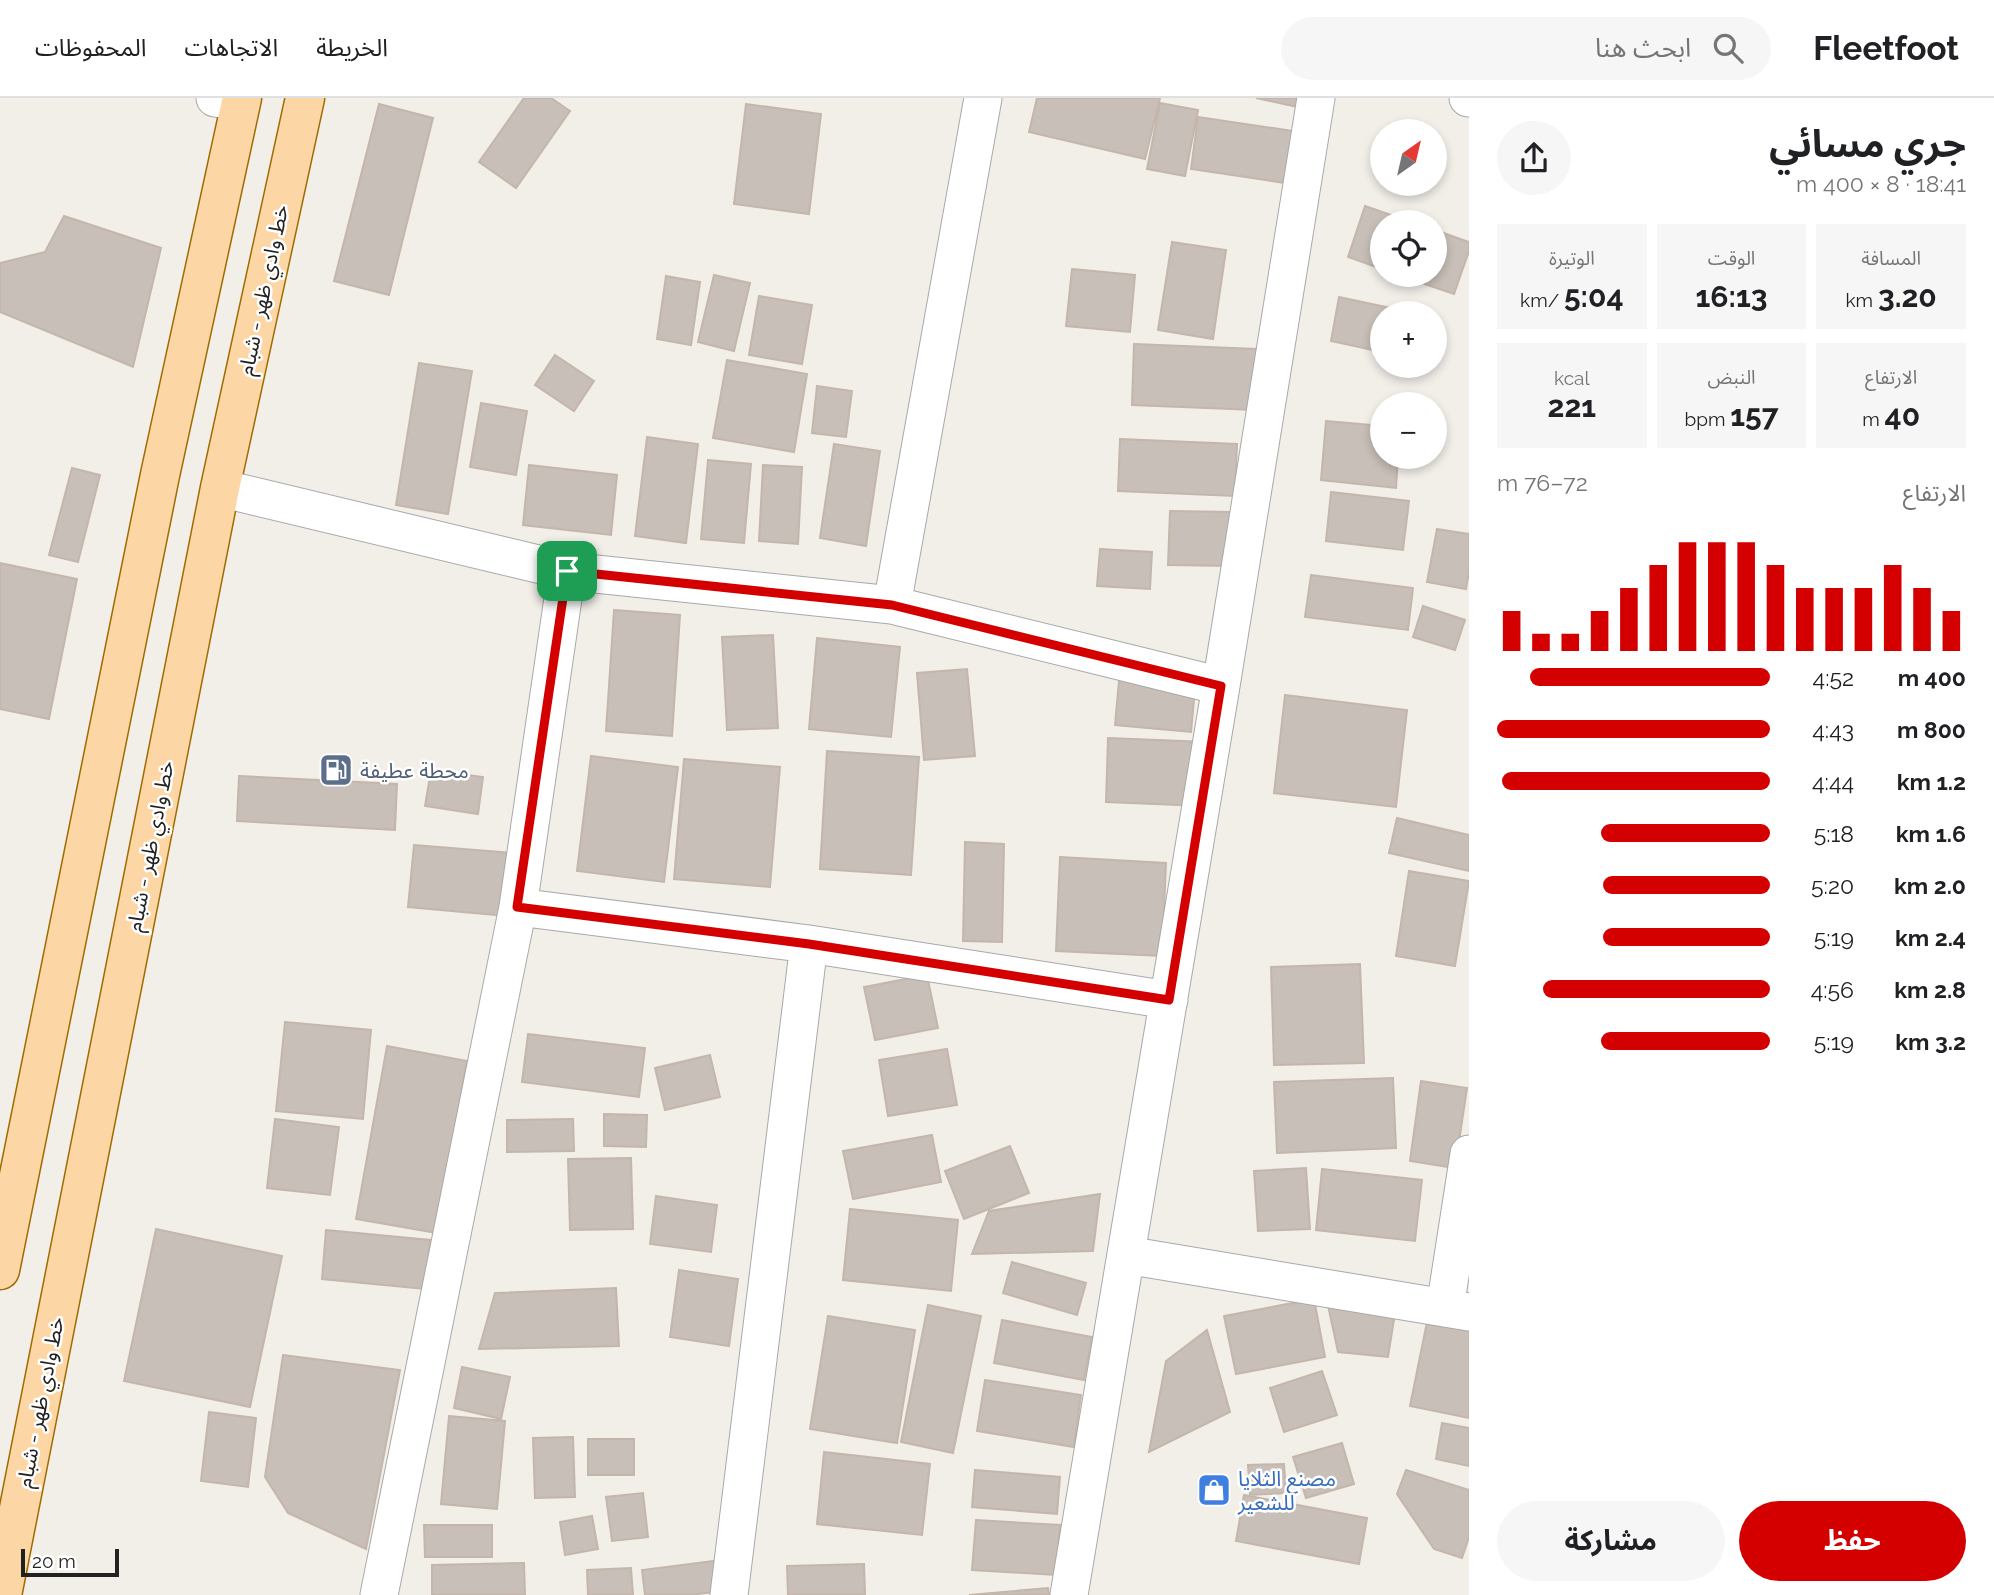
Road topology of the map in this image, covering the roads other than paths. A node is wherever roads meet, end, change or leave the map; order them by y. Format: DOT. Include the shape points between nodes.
graph roads {
  1 [pos="305,98"];
  2 [pos="983,98"];
  3 [pos="1316,98"];
  4 [pos="232,100"];
  5 [pos="220,488"];
  6 [pos="567,571"];
  7 [pos="892,605"];
  8 [pos="1221,686"];
  9 [pos="517,907"];
  10 [pos="809,944"];
  11 [pos="1169,1000"];
  12 [pos="1469,1154"];
  13 [pos="1126,1255"];
  14 [pos="0,1270"];
  15 [pos="1457,1310"];
  16 [pos="2,1595"];
  17 [pos="379,1595"];
  18 [pos="729,1595"];
  19 [pos="1069,1595"];
  1 -- 5 [label="main road, خط وادي ظهر - شبام"];
  2 -- 7 [label="street"];
  3 -- 8 [label="street"];
  4 -- 14 [label="main road"];
  5 -- 6 [label="street"];
  5 -- 16 [label="main road, خط وادي ظهر - شبام"];
  6 -- 7 [label="street"];
  6 -- 9 [label="street"];
  7 -- 8 [label="street"];
  8 -- 11 [label="street"];
  9 -- 10 [label="street"];
  9 -- 17 [label="street"];
  10 -- 11 [label="street"];
  10 -- 18 [label="street"];
  11 -- 13 [label="street"];
  12 -- 15 [label="street"];
  13 -- 15 [label="street"];
  13 -- 19 [label="street"];
}
